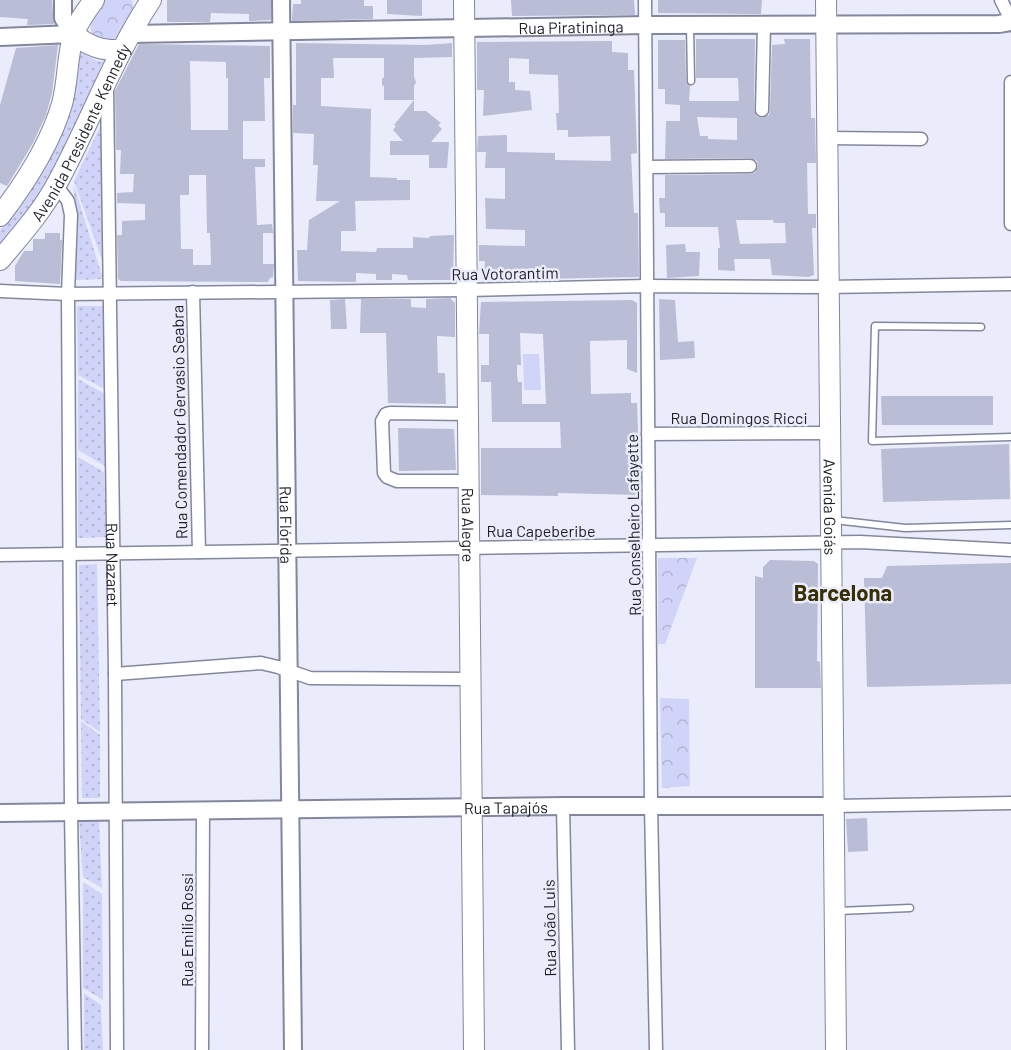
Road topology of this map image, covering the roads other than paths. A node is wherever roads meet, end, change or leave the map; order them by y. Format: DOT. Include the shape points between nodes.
graph roads {
  1 [pos="63,0"];
  2 [pos="94,0"];
  3 [pos="281,0"];
  4 [pos="464,0"];
  5 [pos="645,0"];
  6 [pos="826,0"];
  7 [pos="1000,0"];
  8 [pos="143,5"];
  9 [pos="1011,21"];
  10 [pos="645,25"];
  11 [pos="690,25"];
  12 [pos="764,25"];
  13 [pos="826,26"];
  14 [pos="463,29"];
  15 [pos="283,32"];
  16 [pos="73,34"];
  17 [pos="0,37"];
  18 [pos="126,42"];
  19 [pos="107,80"];
  20 [pos="691,81"];
  21 [pos="1011,82"];
  22 [pos="762,110"];
  23 [pos="827,138"];
  24 [pos="921,139"];
  25 [pos="750,166"];
  26 [pos="646,167"];
  27 [pos="56,185"];
  28 [pos="1010,185"];
  29 [pos="0,216"];
  30 [pos="1011,224"];
  31 [pos="0,260"];
  32 [pos="1011,284"];
  33 [pos="647,286"];
  34 [pos="828,288"];
  35 [pos="467,290"];
  36 [pos="0,291"];
  37 [pos="285,291"];
  38 [pos="109,292"];
  39 [pos="193,292"];
  40 [pos="68,294"];
  41 [pos="981,327"];
  42 [pos="468,414"];
  43 [pos="830,433"];
  44 [pos="648,434"];
  45 [pos="1011,437"];
  46 [pos="468,481"];
  47 [pos="831,519"];
  48 [pos="1011,525"];
  49 [pos="831,542"];
  50 [pos="650,546"];
  51 [pos="468,547"];
  52 [pos="287,550"];
  53 [pos="1011,550"];
  54 [pos="199,552"];
  55 [pos="71,553"];
  56 [pos="113,554"];
  57 [pos="0,555"];
  58 [pos="290,671"];
  59 [pos="115,674"];
  60 [pos="471,679"];
  61 [pos="1011,803"];
  62 [pos="563,806"];
  63 [pos="651,806"];
  64 [pos="833,806"];
  65 [pos="472,807"];
  66 [pos="290,809"];
  67 [pos="116,810"];
  68 [pos="203,810"];
  69 [pos="71,812"];
  70 [pos="0,813"];
  71 [pos="910,908"];
  72 [pos="834,911"];
  73 [pos="75,1050"];
  74 [pos="117,1050"];
  75 [pos="202,1050"];
  76 [pos="293,1050"];
  77 [pos="474,1050"];
  78 [pos="568,1050"];
  79 [pos="656,1050"];
  80 [pos="836,1050"];
  1 -- 16 [label="street" via="63,18"];
  2 -- 16 [label="main road, Avenida Presidente Kennedy"];
  3 -- 15 [label="street, Rua Flórida"];
  4 -- 14 [label="main road, Rua Alegre"];
  5 -- 10 [label="street, Rua Conselheiro Lafayette"];
  6 -- 13 [label="main road, Avenida Goiás"];
  7 -- 9 [label="street"];
  8 -- 18 [label="main road, Avenida Presidente Kennedy"];
  9 -- 13 [label="street, Rua Piratininga"];
  10 -- 11 [label="street, Rua Piratininga"];
  10 -- 14 [label="street, Rua Piratininga"];
  10 -- 26 [label="street, Rua Conselheiro Lafayette"];
  11 -- 12 [label="street, Rua Piratininga"];
  11 -- 20 [label="lane"];
  12 -- 13 [label="street, Rua Piratininga"];
  12 -- 22 [label="street"];
  13 -- 23 [label="main road, Avenida Goiás"];
  14 -- 15 [label="street, Rua Piratininga"];
  14 -- 35 [label="main road, Rua Alegre"];
  15 -- 18 [label="street, Rua Piratininga"];
  15 -- 37 [label="street, Rua Flórida"];
  16 -- 17 [label="street"];
  16 -- 18 [label="main road" via="107,51"];
  16 -- 29 [label="main road, Avenida Presidente Kennedy" via="58,117 46,145"];
  18 -- 19 [label="main road, Avenida Presidente Kennedy"];
  19 -- 27 [label="main road, Avenida Presidente Kennedy"];
  19 -- 38 [label="street, Rua Nazaret"];
  21 -- 28 [label="street"];
  23 -- 24 [label="street"];
  23 -- 34 [label="main road, Avenida Goiás"];
  25 -- 26 [label="street"];
  26 -- 33 [label="street, Rua Conselheiro Lafayette"];
  27 -- 31 [label="main road, Avenida Presidente Kennedy"];
  27 -- 40 [label="street" via="68,201 71,215"];
  28 -- 30 [label="street"];
  32 -- 34 [label="street, Rua Votorantim"];
  33 -- 34 [label="street, Rua Votorantim"];
  33 -- 35 [label="street, Rua Votorantim"];
  33 -- 44 [label="street, Rua Conselheiro Lafayette"];
  34 -- 43 [label="main road, Avenida Goiás"];
  35 -- 37 [label="street, Rua Votorantim"];
  35 -- 42 [label="main road, Rua Alegre"];
  36 -- 40 [label="street, Rua Votorantim"];
  37 -- 39 [label="street, Rua Votorantim"];
  37 -- 52 [label="street, Rua Flórida"];
  38 -- 39 [label="street, Rua Votorantim"];
  38 -- 40 [label="street, Rua Votorantim"];
  38 -- 56 [label="street, Rua Nazaret"];
  39 -- 54 [label="street, Rua Comendador Gervasio Seabra"];
  40 -- 55 [label="street"];
  41 -- 45 [label="lane" via="875,326 872,441"];
  42 -- 46 [label="main road, Rua Alegre"];
  42 -- 46 [label="street" via="390,413 382,421 387,477 397,481"];
  43 -- 44 [label="street, Rua Domingos Ricci"];
  43 -- 47 [label="main road, Avenida Goiás"];
  44 -- 50 [label="street, Rua Conselheiro Lafayette"];
  46 -- 51 [label="main road, Rua Alegre"];
  47 -- 48 [label="lane" via="905,528"];
  47 -- 49 [label="main road, Avenida Goiás"];
  49 -- 50 [label="street, Rua Capeberibe"];
  49 -- 53 [label="street, Rua Capeberibe"];
  49 -- 64 [label="main road, Avenida Goiás"];
  50 -- 51 [label="street, Rua Capeberibe"];
  50 -- 63 [label="street, Rua Conselheiro Lafayette"];
  51 -- 52 [label="street, Rua Capeberibe"];
  51 -- 60 [label="main road, Rua Alegre"];
  52 -- 54 [label="street, Rua Capeberibe"];
  52 -- 58 [label="street, Rua Flórida"];
  54 -- 56 [label="street, Rua Capeberibe"];
  55 -- 56 [label="street, Rua Capeberibe"];
  55 -- 57 [label="street, Rua Capeberibe"];
  55 -- 69 [label="street"];
  56 -- 59 [label="street, Rua Nazaret"];
  58 -- 59 [label="street" via="261,663"];
  58 -- 60 [label="street" via="310,678"];
  58 -- 66 [label="street, Rua Flórida"];
  59 -- 67 [label="street, Rua Nazaret"];
  60 -- 65 [label="main road, Rua Alegre"];
  61 -- 64 [label="street, Rua Tapajós"];
  62 -- 63 [label="street, Rua Tapajós"];
  62 -- 65 [label="street, Rua Tapajós"];
  62 -- 78 [label="street, Rua João Luis"];
  63 -- 64 [label="street, Rua Tapajós"];
  63 -- 79 [label="street, Rua Conselheiro Lafayette"];
  64 -- 72 [label="main road, Avenida Goiás"];
  65 -- 66 [label="street, Rua Tapajós"];
  65 -- 77 [label="main road, Rua Alegre"];
  66 -- 68 [label="street, Rua Tapajós"];
  66 -- 76 [label="street, Rua Flórida"];
  67 -- 68 [label="street, Rua Tapajós"];
  67 -- 69 [label="street, Rua Tapajós"];
  67 -- 74 [label="street, Rua Nazaret"];
  68 -- 75 [label="street, Rua Emilio Rossi"];
  69 -- 70 [label="street, Rua Tapajós"];
  69 -- 73 [label="street"];
  71 -- 72 [label="lane"];
  72 -- 80 [label="main road, Avenida Goiás"];
}
